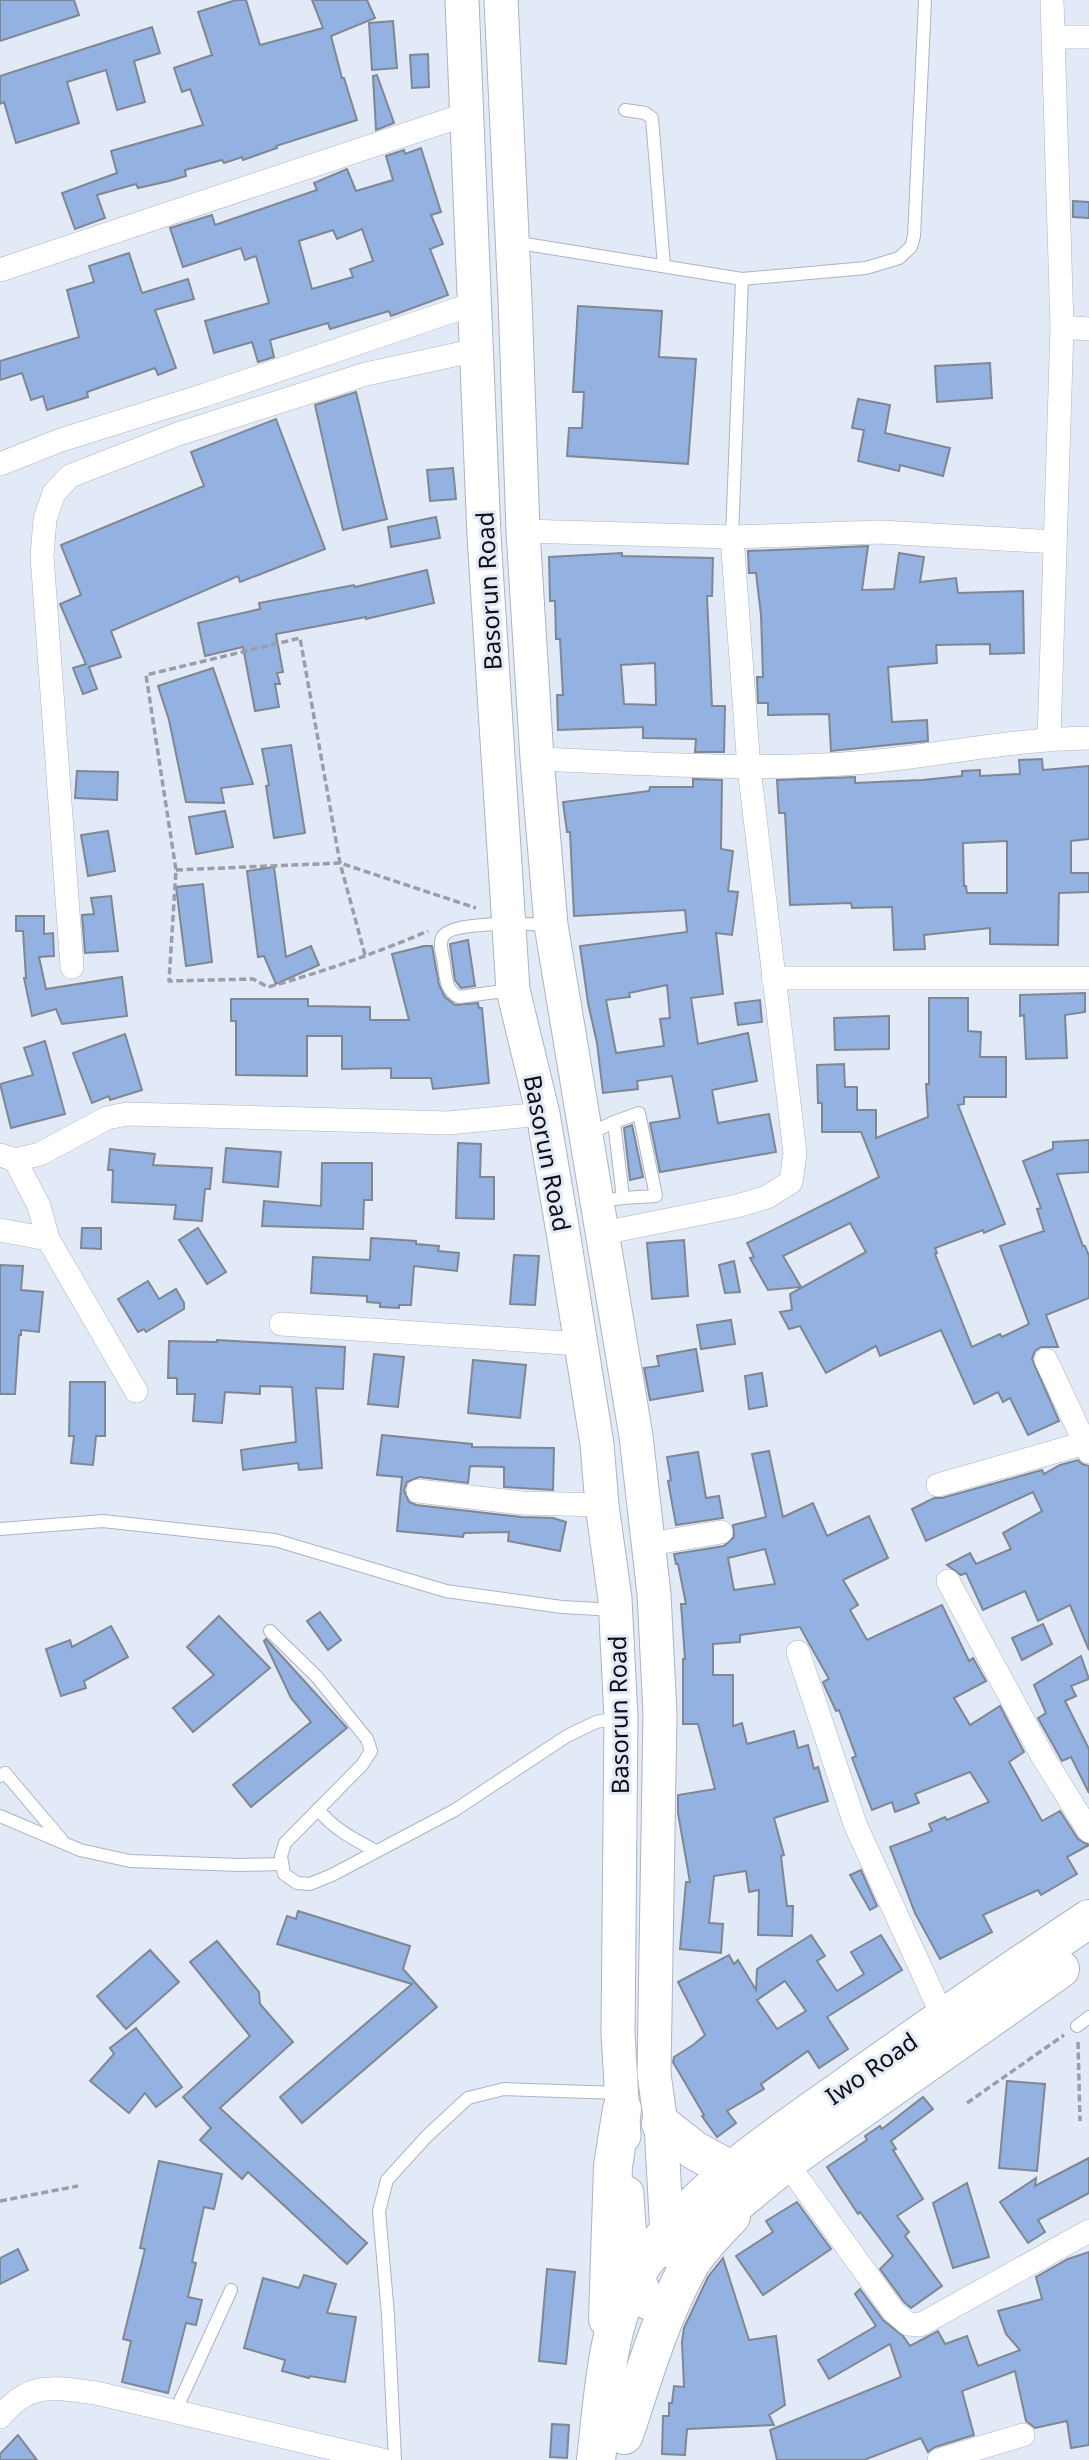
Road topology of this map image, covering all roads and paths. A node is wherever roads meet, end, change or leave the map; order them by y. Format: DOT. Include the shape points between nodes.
graph roads {
  1 [pos="462,0"];
  2 [pos="501,0"];
  3 [pos="1052,0"];
  4 [pos="925,1"];
  5 [pos="1054,37"];
  6 [pos="1089,37"];
  7 [pos="625,110"];
  8 [pos="467,114"];
  9 [pos="513,242"];
  10 [pos="664,266"];
  11 [pos="0,270"];
  12 [pos="743,279"];
  13 [pos="476,303"];
  14 [pos="1062,327"];
  15 [pos="1089,329"];
  16 [pos="477,350"];
  17 [pos="0,464"];
  18 [pos="523,531"];
  19 [pos="732,537"];
  20 [pos="1055,542"];
  21 [pos="1089,738"];
  22 [pos="1049,739"];
  23 [pos="537,759"];
  24 [pos="750,768"];
  25 [pos="341,863"];
  26 [pos="176,870"];
  27 [pos="467,915"];
  28 [pos="509,923"];
  29 [pos="551,925"];
  30 [pos="429,931"];
  31 [pos="365,955"];
  32 [pos="72,967"];
  33 [pos="773,978"];
  34 [pos="1089,978"];
  35 [pos="513,990"];
  36 [pos="543,1114"];
  37 [pos="600,1128"];
  38 [pos="8,1157"];
  39 [pos="608,1211"];
  40 [pos="0,1230"];
  41 [pos="48,1239"];
  42 [pos="281,1324"];
  43 [pos="581,1344"];
  44 [pos="1046,1360"];
  45 [pos="136,1391"];
  46 [pos="636,1436"];
  47 [pos="597,1444"];
  48 [pos="1087,1447"];
  49 [pos="938,1485"];
  50 [pos="418,1492"];
  51 [pos="602,1505"];
  52 [pos="0,1529"];
  53 [pos="721,1532"];
  54 [pos="650,1544"];
  55 [pos="948,1581"];
  56 [pos="616,1610"];
  57 [pos="270,1631"];
  58 [pos="798,1652"];
  59 [pos="621,1717"];
  60 [pos="0,1776"];
  61 [pos="318,1809"];
  62 [pos="0,1815"];
  63 [pos="1089,1831"];
  64 [pos="63,1841"];
  65 [pos="376,1851"];
  66 [pos="282,1864"];
  67 [pos="1089,1919"];
  68 [pos="1089,1949"];
  69 [pos="943,2017"];
  70 [pos="1089,2017"];
  71 [pos="1077,2026"];
  72 [pos="622,2101"];
  73 [pos="967,2103"];
  74 [pos="1080,2121"];
  75 [pos="661,2123"];
  76 [pos="759,2172"];
  77 [pos="78,2186"];
  78 [pos="0,2201"];
  79 [pos="1089,2231"];
  80 [pos="669,2249"];
  81 [pos="642,2288"];
  82 [pos="230,2290"];
  83 [pos="607,2367"];
  84 [pos="176,2412"];
  85 [pos="0,2417"];
  86 [pos="1023,2435"];
  87 [pos="623,2447"];
  88 [pos="382,2460"];
  89 [pos="395,2460"];
  90 [pos="597,2460"];
  91 [pos="939,2460"];
  1 -- 8 [label="main road, Basorun Road"];
  2 -- 9 [label="main road, Basorun Road"];
  3 -- 5 [label="street"];
  4 -- 12 [label="lane" via="911,247 899,258 866,268"];
  5 -- 6 [label="street"];
  5 -- 14 [label="street"];
  7 -- 10 [label="lane" via="652,118"];
  8 -- 11 [label="street"];
  8 -- 13 [label="main road, Basorun Road"];
  9 -- 10 [label="lane"];
  9 -- 18 [label="main road, Basorun Road"];
  10 -- 12 [label="lane"];
  12 -- 19 [label="lane"];
  13 -- 16 [label="main road, Basorun Road"];
  13 -- 17 [label="street"];
  14 -- 15 [label="street"];
  14 -- 20 [label="street"];
  16 -- 28 [label="main road, Basorun Road"];
  16 -- 32 [label="street" via="366,374 177,434 70,476 54,494 45,519 42,556"];
  18 -- 19 [label="street"];
  18 -- 23 [label="main road, Basorun Road"];
  19 -- 20 [label="street" via="880,532"];
  19 -- 24 [label="street"];
  20 -- 22 [label="street"];
  21 -- 22 [label="street"];
  22 -- 24 [label="street" via="866,762"];
  23 -- 24 [label="street"];
  23 -- 29 [label="main road, Basorun Road"];
  24 -- 33 [label="street"];
  25 -- 26 [label="path"];
  25 -- 26 [label="path" via="300,638 146,675"];
  25 -- 27 [label="path" via="480,909"];
  25 -- 31 [label="path"];
  26 -- 31 [label="path" via="169,981 253,979 268,988"];
  28 -- 29 [label="lane"];
  28 -- 35 [label="main road, Basorun Road"];
  28 -- 35 [label="lane" via="452,929 441,943 452,993 459,997"];
  29 -- 37 [label="main road, Basorun Road"];
  30 -- 31 [label="path"];
  33 -- 34 [label="street"];
  33 -- 39 [label="street" via="795,1153 790,1182 767,1197 737,1206"];
  35 -- 36 [label="main road, Basorun Road"];
  36 -- 38 [label="street" via="448,1124 127,1114 107,1118 40,1154"];
  36 -- 43 [label="main road, Basorun Road"];
  37 -- 39 [label="main road, Basorun Road"];
  37 -- 39 [label="lane" via="639,1114 656,1196"];
  38 -- 41 [label="street" via="39,1206"];
  39 -- 46 [label="main road, Basorun Road"];
  40 -- 41 [label="street"];
  41 -- 45 [label="street"];
  42 -- 43 [label="street"];
  43 -- 47 [label="main road, Basorun Road"];
  44 -- 48 [label="street"];
  46 -- 47 [label="main road"];
  46 -- 54 [label="main road, Basorun Road"];
  47 -- 51 [label="main road, Basorun Road"];
  48 -- 49 [label="street"];
  50 -- 51 [label="street" via="522,1503"];
  51 -- 56 [label="main road, Basorun Road"];
  52 -- 56 [label="lane" via="103,1521 275,1540 446,1591"];
  53 -- 54 [label="street"];
  54 -- 75 [label="main road, Basorun Road" via="660,1713 654,2074"];
  55 -- 63 [label="street" via="1043,1757"];
  56 -- 59 [label="main road, Basorun Road"];
  57 -- 61 [label="lane" via="317,1677 367,1739 371,1751"];
  58 -- 69 [label="street" via="855,1824"];
  59 -- 65 [label="lane" via="596,1722 567,1736 455,1810"];
  59 -- 72 [label="main road, Basorun Road" via="618,2033"];
  60 -- 64 [label="lane" via="5,1773"];
  61 -- 65 [label="lane" via="354,1840"];
  61 -- 66 [label="lane" via="285,1843"];
  62 -- 64 [label="lane"];
  64 -- 66 [label="lane" via="80,1850 130,1861"];
  65 -- 66 [label="lane" via="310,1884 297,1883 284,1874"];
  67 -- 69 [label="highway, Iwo Road"];
  68 -- 76 [label="highway, Iwo Road"];
  69 -- 76 [label="highway, Iwo Road" via="786,2129"];
  70 -- 71 [label="lane"];
  71 -- 73 [label="path"];
  71 -- 74 [label="path"];
  72 -- 81 [label="main road, Basorun Road" via="628,2221"];
  72 -- 83 [label="highway" via="613,2166"];
  72 -- 89 [label="lane" via="504,2089 468,2098 387,2180 379,2211"];
  75 -- 76 [label="highway" via="694,2150"];
  75 -- 80 [label="main road, Basorun Road"];
  76 -- 79 [label="street" via="908,2324 920,2325"];
  76 -- 80 [label="highway, Iwo Road" via="704,2229"];
  76 -- 87 [label="highway" via="690,2264 664,2322"];
  77 -- 78 [label="path"];
  80 -- 81 [label="highway, Iwo Road" via="659,2279"];
  81 -- 83 [label="highway" via="625,2296"];
  81 -- 87 [label="highway"];
  82 -- 84 [label="lane"];
  83 -- 90 [label="highway"];
  84 -- 85 [label="street" via="51,2387 29,2392"];
  84 -- 88 [label="street"];
  86 -- 91 [label="street"];
}
